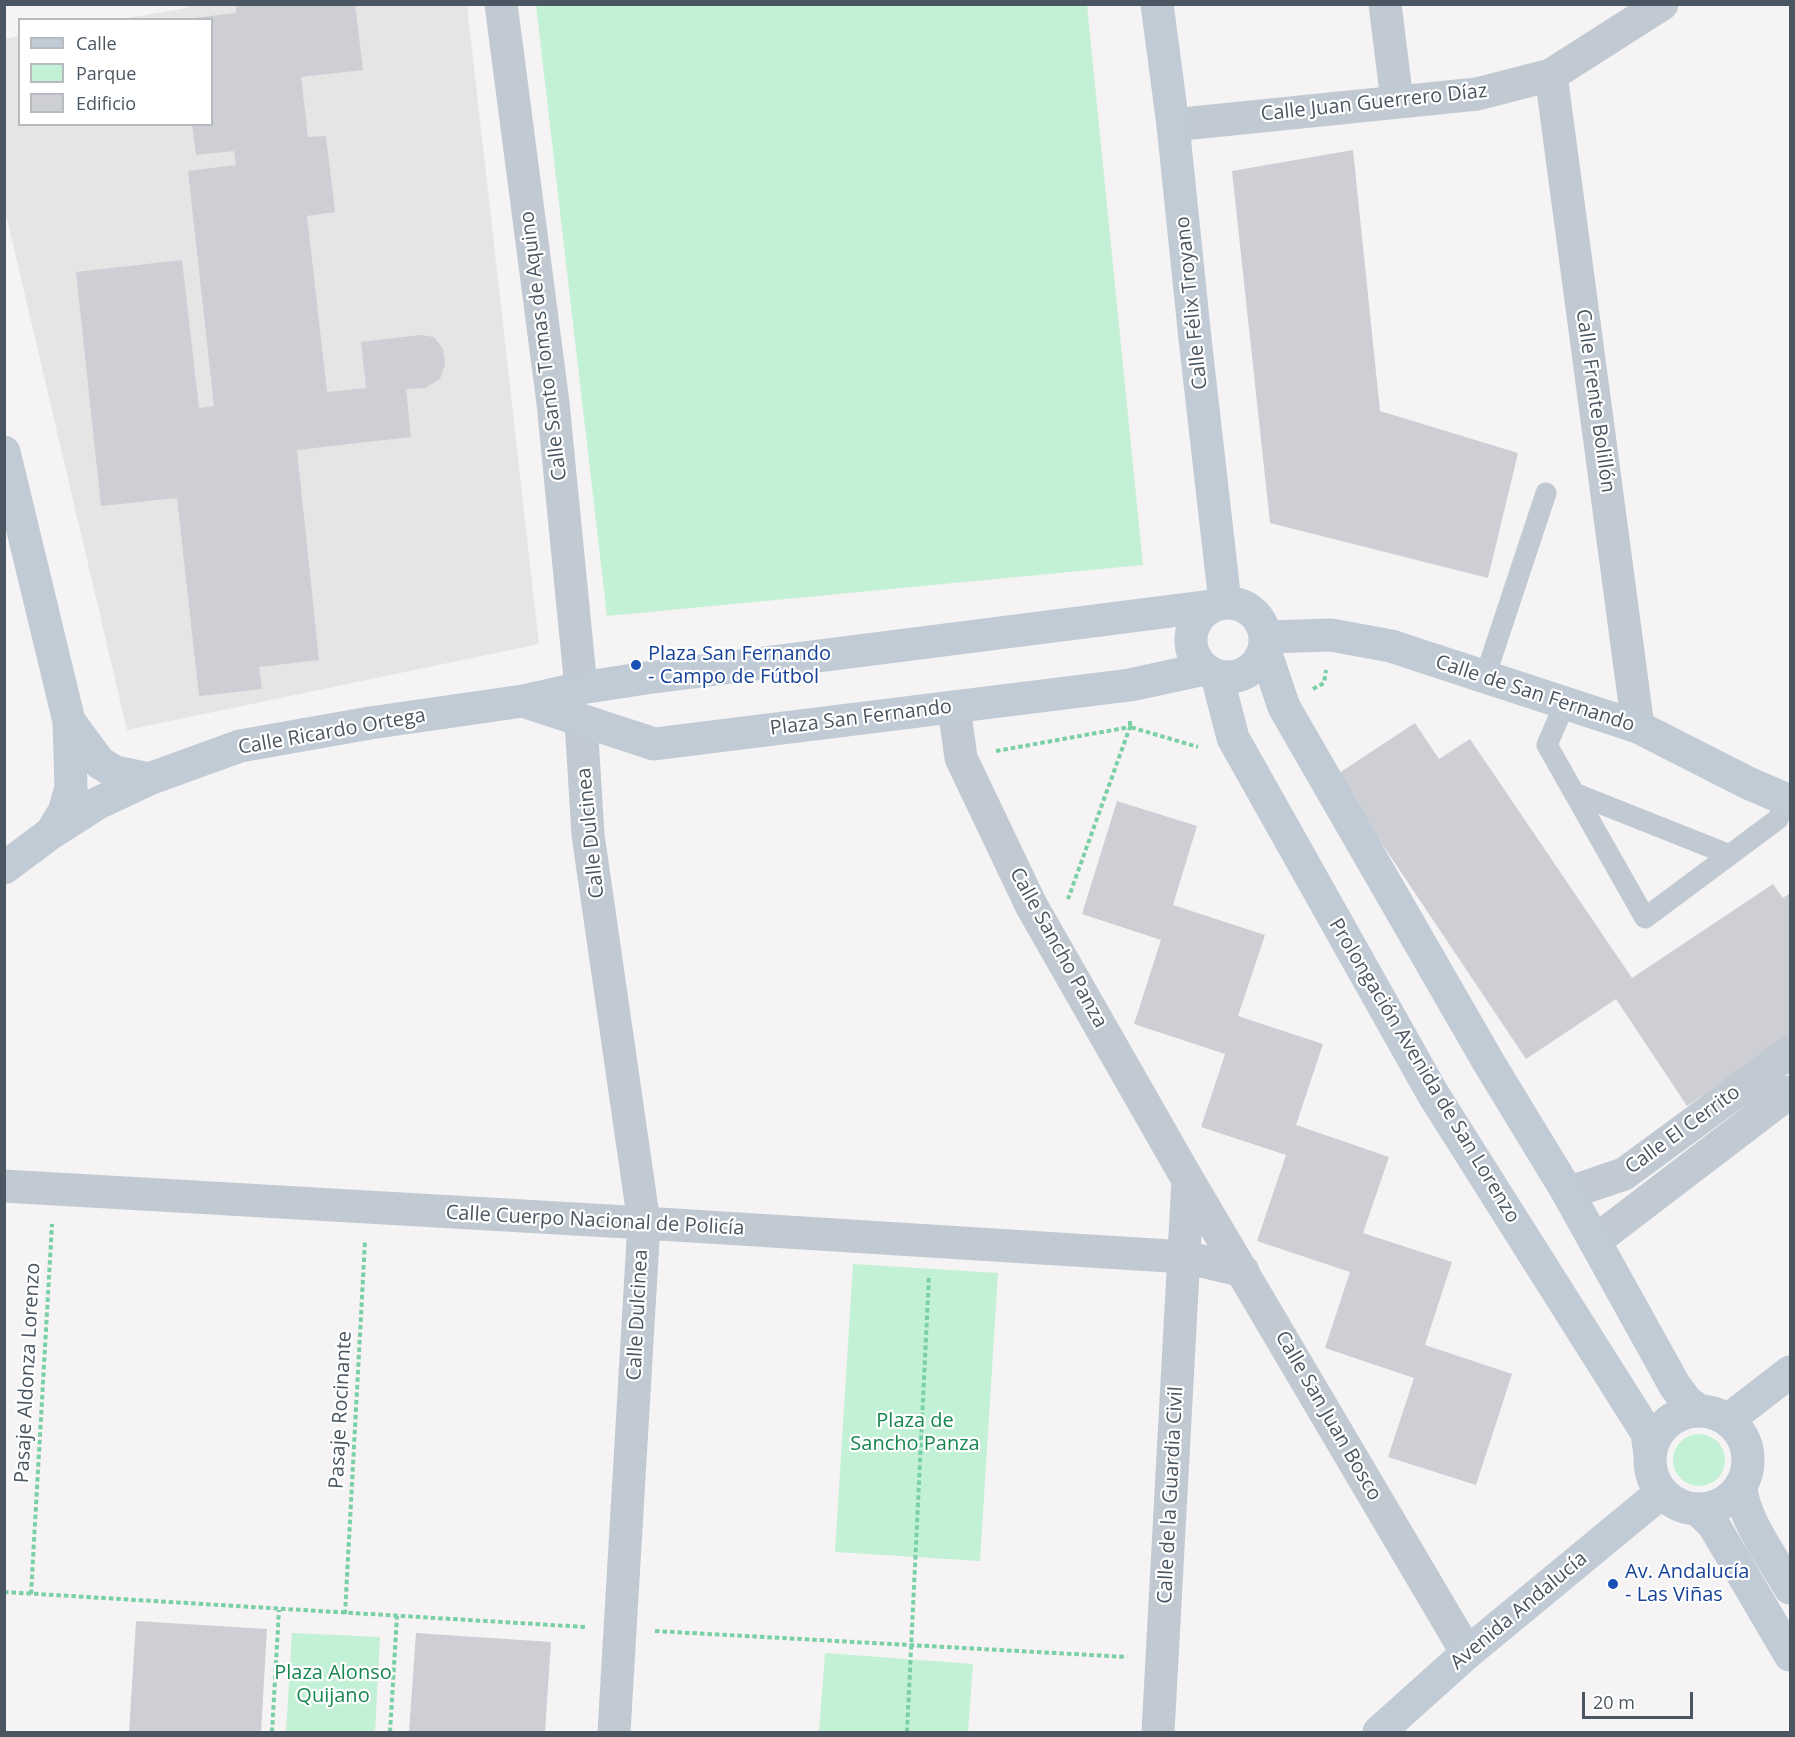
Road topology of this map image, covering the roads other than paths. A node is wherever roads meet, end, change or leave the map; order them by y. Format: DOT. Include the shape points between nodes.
graph roads {
  1 [pos="501,4"];
  2 [pos="1157,4"];
  3 [pos="1385,4"];
  4 [pos="1647,9"];
  5 [pos="1551,75"];
  6 [pos="1397,100"];
  7 [pos="1173,124"];
  8 [pos="4,452"];
  9 [pos="1546,493"];
  10 [pos="1218,604"];
  11 [pos="1265,644"];
  12 [pos="1210,673"];
  13 [pos="1485,677"];
  14 [pos="581,688"];
  15 [pos="523,701"];
  16 [pos="1565,703"];
  17 [pos="954,707"];
  18 [pos="69,721"];
  19 [pos="581,721"];
  20 [pos="1638,727"];
  21 [pos="149,778"];
  22 [pos="1574,793"];
  23 [pos="1788,800"];
  24 [pos="51,833"];
  25 [pos="1730,855"];
  26 [pos="4,868"];
  27 [pos="1791,1052"];
  28 [pos="1791,1092"];
  29 [pos="1188,1180"];
  30 [pos="4,1186"];
  31 [pos="1568,1193"];
  32 [pos="644,1223"];
  33 [pos="1595,1241"];
  34 [pos="1185,1257"];
  35 [pos="1243,1272"];
  36 [pos="1791,1372"];
  37 [pos="1791,1400"];
  38 [pos="1724,1422"];
  39 [pos="1650,1455"];
  40 [pos="1741,1485"];
  41 [pos="1662,1492"];
  42 [pos="1697,1509"];
  43 [pos="1791,1588"];
  44 [pos="1467,1653"];
  45 [pos="1791,1655"];
  46 [pos="614,1732"];
  47 [pos="1158,1732"];
  48 [pos="1379,1732"];
  1 -- 14 [label="street, Calle Santo Tomas de Aquino" via="553,403"];
  2 -- 7 [label="street, Calle Félix Troyano"];
  3 -- 6 [label="street"];
  4 -- 5 [label="street, Calle Juan Guerrero Díaz"];
  5 -- 6 [label="street, Calle Juan Guerrero Díaz" via="1477,94"];
  5 -- 20 [label="street, Calle Frente Bolillón"];
  6 -- 7 [label="street, Calle Juan Guerrero Díaz"];
  7 -- 10 [label="street, Calle Félix Troyano"];
  8 -- 18 [label="street"];
  9 -- 13 [label="lane"];
  10 -- 11 [label="street" via="1240,604 1253,611 1262,622"];
  10 -- 12 [label="street" via="1199,616 1190,643 1195,657"];
  10 -- 14 [label="street"];
  11 -- 12 [label="street" via="1258,664 1246,674 1232,678"];
  11 -- 13 [label="street, Calle de San Fernando" via="1331,635 1391,646"];
  11 -- 31 [label="street" via="1284,707"];
  12 -- 17 [label="street, Plaza San Fernando"];
  12 -- 39 [label="street, Prolongación Avenida de San Lorenzo" via="1233,738 1433,1094 1647,1432"];
  13 -- 16 [label="street, Calle de San Fernando"];
  14 -- 15 [label="street, Calle Ricardo Ortega"];
  15 -- 19 [label="street, Plaza San Fernando"];
  15 -- 21 [label="street, Calle Ricardo Ortega" via="240,746"];
  16 -- 20 [label="street, Calle de San Fernando"];
  16 -- 22 [label="lane" via="1547,745"];
  17 -- 19 [label="street, Plaza San Fernando" via="654,744"];
  17 -- 29 [label="street, Calle Sancho Panza" via="961,758 1031,904"];
  18 -- 21 [label="street" via="100,763 115,772"];
  18 -- 24 [label="street" via="71,788 64,812"];
  19 -- 32 [label="street, Calle Dulcinea" via="588,835"];
  20 -- 23 [label="street, Calle de San Fernando"];
  21 -- 24 [label="street, Calle Ricardo Ortega" via="98,802"];
  22 -- 25 [label="lane"];
  22 -- 25 [label="lane" via="1645,918"];
  23 -- 25 [label="lane" via="1778,819"];
  24 -- 26 [label="street, Calle Ricardo Ortega"];
  27 -- 31 [label="street, Calle El Cerrito" via="1624,1174"];
  28 -- 33 [label="street, Calle El Cerrito"];
  29 -- 34 [label="street, Calle de la Guardia Civil"];
  29 -- 35 [label="street, Calle San Juan Bosco"];
  30 -- 32 [label="street, Calle Cuerpo Nacional de Policía"];
  31 -- 33 [label="street"];
  32 -- 34 [label="street, Calle Cuerpo Nacional de Policía"];
  32 -- 46 [label="street, Calle Dulcinea"];
  33 -- 38 [label="street" via="1675,1386 1687,1402"];
  34 -- 35 [label="street, Calle Cuerpo Nacional de Policía"];
  34 -- 47 [label="street, Calle de la Guardia Civil"];
  35 -- 44 [label="street, Calle San Juan Bosco"];
  36 -- 38 [label="street"];
  37 -- 38 [label="street"];
  38 -- 39 [label="street" via="1685,1413 1661,1429"];
  38 -- 40 [label="street" via="1748,1457"];
  39 -- 41 [label="street" via="1654,1481"];
  40 -- 42 [label="street" via="1723,1503"];
  40 -- 43 [label="street" via="1746,1512"];
  41 -- 42 [label="street" via="1682,1506"];
  41 -- 44 [label="street, Avenida Andalucía"];
  42 -- 45 [label="street" via="1713,1524"];
  44 -- 48 [label="street, Avenida Andalucía"];
}
